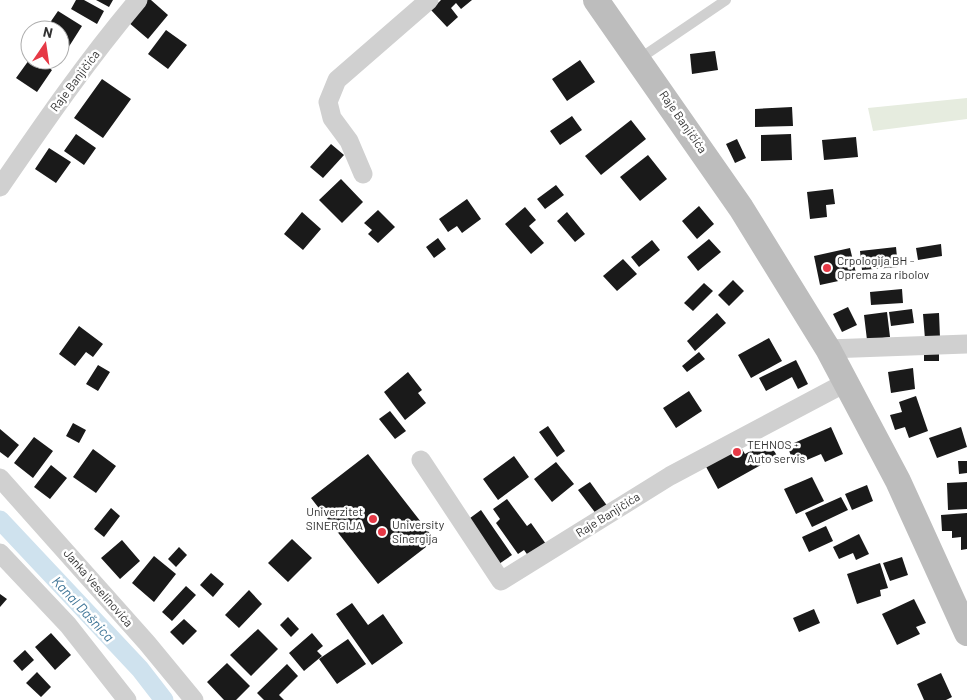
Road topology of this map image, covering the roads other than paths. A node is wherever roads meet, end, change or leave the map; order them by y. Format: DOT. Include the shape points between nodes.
graph roads {
  1 [pos="138,0"];
  2 [pos="429,0"];
  3 [pos="596,0"];
  4 [pos="726,0"];
  5 [pos="639,59"];
  6 [pos="363,174"];
  7 [pos="0,187"];
  8 [pos="967,344"];
  9 [pos="828,349"];
  10 [pos="845,383"];
  11 [pos="421,460"];
  12 [pos="0,478"];
  13 [pos="0,553"];
  14 [pos="967,633"];
  15 [pos="128,700"];
  16 [pos="194,700"];
  1 -- 7 [label="street, Raje Banjičića" via="97,50"];
  2 -- 6 [label="street" via="337,80 328,102 332,118 348,141"];
  3 -- 5 [label="main road, Raje Banjičića"];
  4 -- 5 [label="lane"];
  5 -- 9 [label="main road, Raje Banjičića" via="742,208"];
  8 -- 9 [label="street"];
  9 -- 10 [label="main road, Raje Banjičića"];
  10 -- 11 [label="street, Raje Banjičića" via="670,476 501,581"];
  10 -- 14 [label="main road, Raje Banjičića" via="898,481"];
  12 -- 16 [label="street, Janka Veselinovića"];
  13 -- 15 [label="street" via="68,625"];
}
